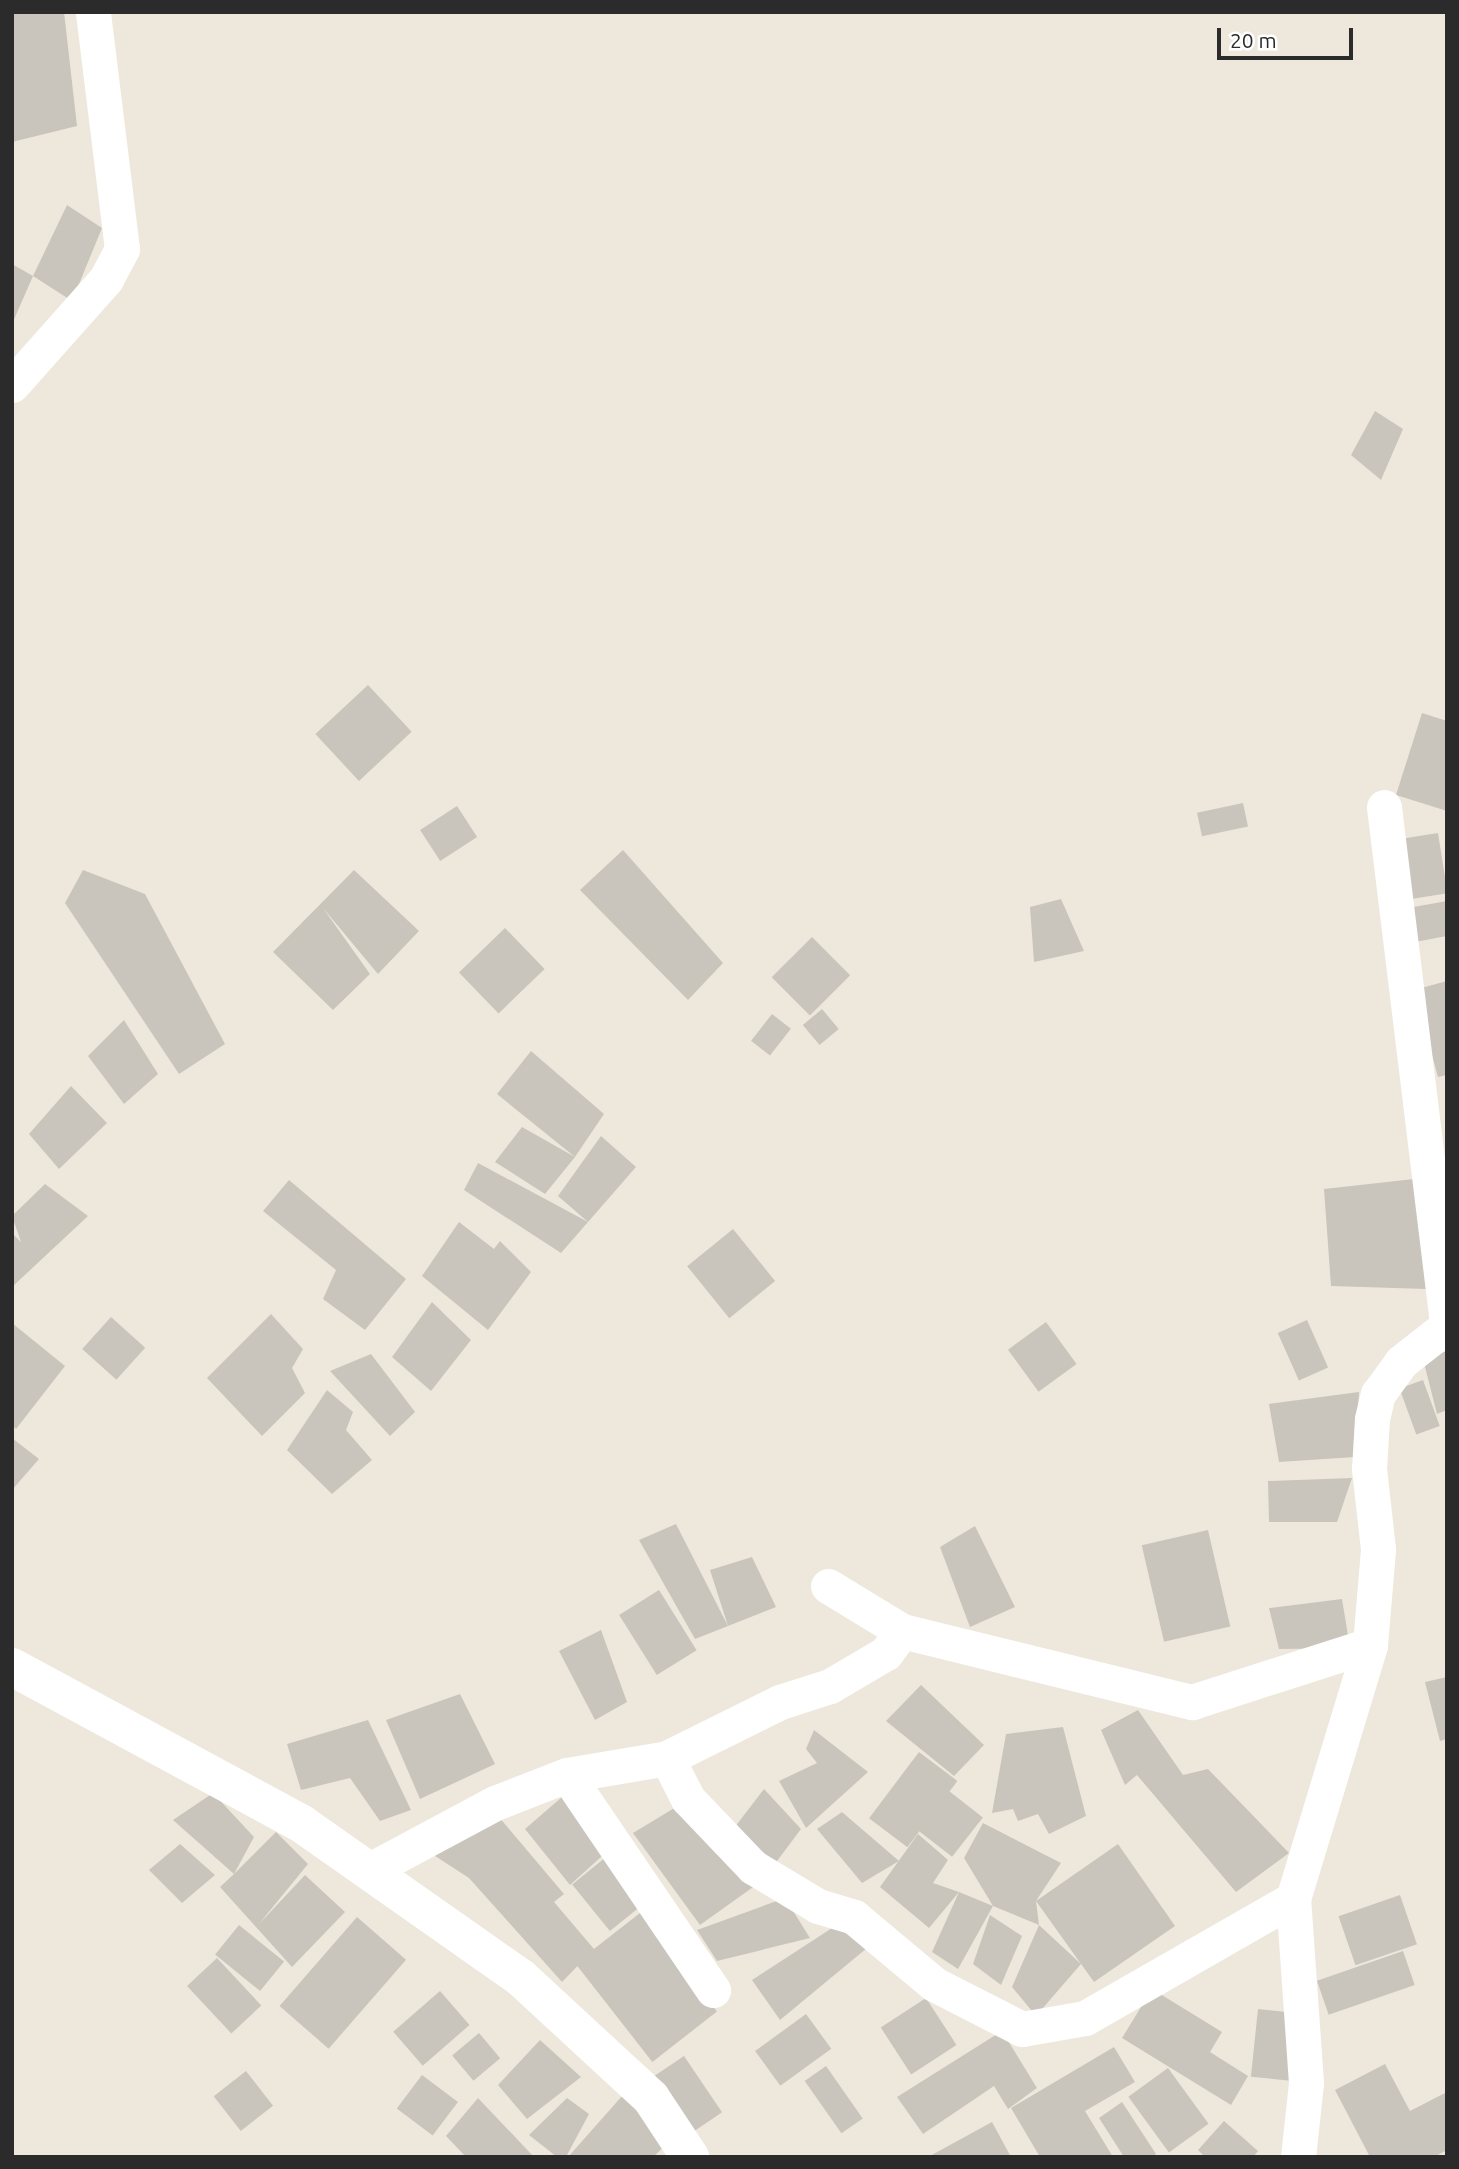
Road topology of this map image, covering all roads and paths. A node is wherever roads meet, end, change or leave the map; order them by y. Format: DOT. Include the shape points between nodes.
graph roads {
  1 [pos="93,12"];
  2 [pos="12,385"];
  3 [pos="1384,807"];
  4 [pos="1447,1325"];
  5 [pos="828,1586"];
  6 [pos="902,1631"];
  7 [pos="1370,1645"];
  8 [pos="12,1667"];
  9 [pos="667,1758"];
  10 [pos="567,1775"];
  11 [pos="368,1871"];
  12 [pos="1293,1899"];
  13 [pos="713,1990"];
  14 [pos="690,2157"];
  15 [pos="1298,2157"];
  1 -- 2 [label="street" via="122,249 106,279"];
  3 -- 4 [label="street"];
  4 -- 7 [label="street" via="1401,1362 1378,1395 1372,1419 1369,1469 1378,1549"];
  5 -- 6 [label="street"];
  6 -- 7 [label="street" via="1192,1702"];
  6 -- 9 [label="street" via="862,1671 780,1702"];
  7 -- 12 [label="street"];
  8 -- 11 [label="street" via="302,1824"];
  9 -- 10 [label="street"];
  9 -- 12 [label="street" via="688,1799 753,1867 818,1906 854,1917 934,1983 1022,2029 1085,2018"];
  10 -- 11 [label="street" via="440,1829"];
  10 -- 13 [label="street"];
  11 -- 14 [label="street" via="520,1977 651,2098"];
  12 -- 15 [label="street" via="1306,2083"];
}
